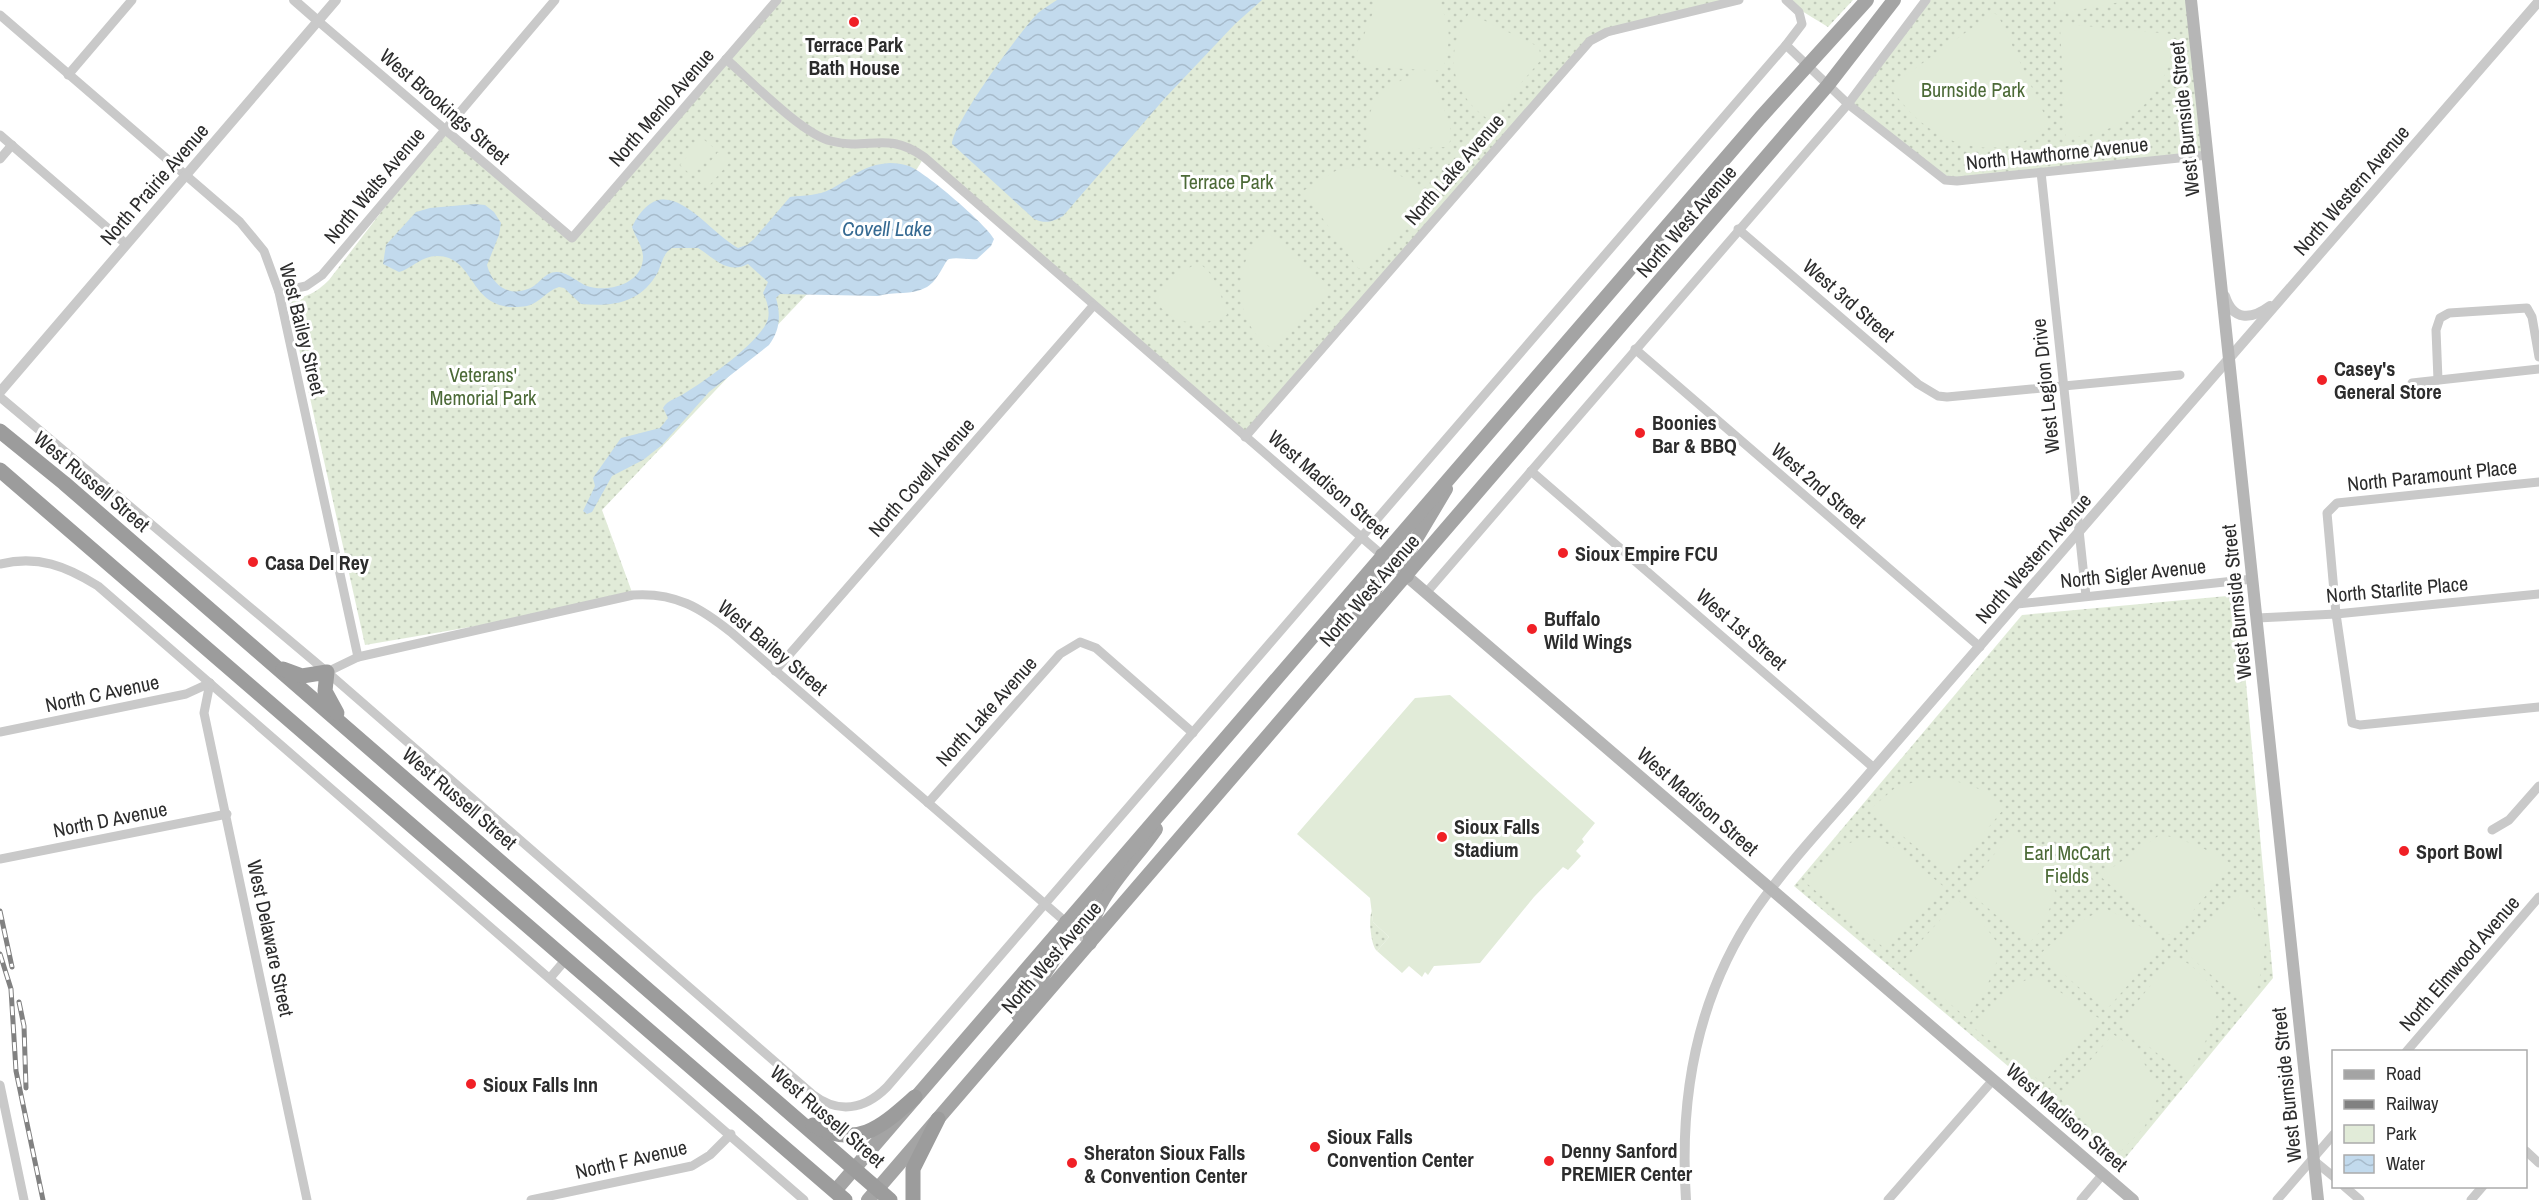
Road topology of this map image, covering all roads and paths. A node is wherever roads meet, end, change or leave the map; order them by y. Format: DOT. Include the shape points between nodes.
graph roads {
  1 [pos="132,0"];
  2 [pos="294,0"];
  3 [pos="336,0"];
  4 [pos="555,0"];
  5 [pos="777,0"];
  6 [pos="1739,0"];
  7 [pos="1786,0"];
  8 [pos="1868,0"];
  9 [pos="1894,0"];
  10 [pos="1926,0"];
  11 [pos="2191,0"];
  12 [pos="2539,1"];
  13 [pos="0,15"];
  14 [pos="318,21"];
  15 [pos="1786,45"];
  16 [pos="726,59"];
  17 [pos="1806,66"];
  18 [pos="68,75"];
  19 [pos="1828,85"];
  20 [pos="1848,104"];
  21 [pos="445,129"];
  22 [pos="0,135"];
  23 [pos="12,145"];
  24 [pos="2208,155"];
  25 [pos="0,159"];
  26 [pos="2041,172"];
  27 [pos="186,176"];
  28 [pos="1738,229"];
  29 [pos="572,238"];
  30 [pos="126,244"];
  31 [pos="2223,290"];
  32 [pos="279,292"];
  33 [pos="2287,293"];
  34 [pos="1093,306"];
  35 [pos="1635,349"];
  36 [pos="2231,357"];
  37 [pos="2539,357"];
  38 [pos="2539,369"];
  39 [pos="2180,375"];
  40 [pos="2438,380"];
  41 [pos="2412,383"];
  42 [pos="2063,385"];
  43 [pos="0,392"];
  44 [pos="0,397"];
  45 [pos="0,431"];
  46 [pos="1245,437"];
  47 [pos="0,470"];
  48 [pos="1531,471"];
  49 [pos="1452,474"];
  50 [pos="2539,482"];
  51 [pos="2079,532"];
  52 [pos="1361,538"];
  53 [pos="1382,555"];
  54 [pos="0,564"];
  55 [pos="1407,576"];
  56 [pos="2253,579"];
  57 [pos="1426,593"];
  58 [pos="2539,594"];
  59 [pos="2086,596"];
  60 [pos="2017,604"];
  61 [pos="2336,614"];
  62 [pos="2257,618"];
  63 [pos="1980,647"];
  64 [pos="358,657"];
  65 [pos="268,659"];
  66 [pos="1333,662"];
  67 [pos="775,671"];
  68 [pos="327,672"];
  69 [pos="210,683"];
  70 [pos="2539,706"];
  71 [pos="0,732"];
  72 [pos="1193,733"];
  73 [pos="368,746"];
  74 [pos="1874,768"];
  75 [pos="2539,786"];
  76 [pos="1177,793"];
  77 [pos="928,803"];
  78 [pos="227,814"];
  79 [pos="2492,830"];
  80 [pos="0,859"];
  81 [pos="1770,890"];
  82 [pos="2539,897"];
  83 [pos="1045,904"];
  84 [pos="1065,922"];
  85 [pos="1090,944"];
  86 [pos="567,958"];
  87 [pos="550,978"];
  88 [pos="1011,1033"];
  89 [pos="2410,1050"];
  90 [pos="1993,1080"];
  91 [pos="0,1084"];
  92 [pos="763,1088"];
  93 [pos="915,1097"];
  94 [pos="850,1108"];
  95 [pos="3,1114"];
  96 [pos="938,1119"];
  97 [pos="731,1134"];
  98 [pos="2332,1136"];
  99 [pos="2527,1152"];
  100 [pos="2312,1159"];
  101 [pos="2539,1163"];
  102 [pos="855,1168"];
  103 [pos="2103,1174"];
  104 [pos="2332,1175"];
  105 [pos="2346,1188"];
  106 [pos="2481,1188"];
  107 [pos="873,1194"];
  108 [pos="840,1196"];
  109 [pos="556,1198"];
  110 [pos="24,1200"];
  111 [pos="307,1200"];
  112 [pos="531,1200"];
  113 [pos="804,1200"];
  114 [pos="890,1200"];
  115 [pos="913,1200"];
  116 [pos="1686,1200"];
  117 [pos="1888,1200"];
  118 [pos="2081,1200"];
  119 [pos="2133,1200"];
  120 [pos="2277,1200"];
  121 [pos="2318,1200"];
  122 [pos="2360,1200"];
  123 [pos="2471,1200"];
  1 -- 18 [label="street"];
  2 -- 14 [label="street, West Brookings Street"];
  3 -- 14 [label="street, North Prairie Avenue"];
  4 -- 21 [label="street, North Walts Avenue"];
  5 -- 16 [label="street, North Menlo Avenue"];
  6 -- 46 [label="street, North Lake Avenue" via="1607,32 1590,41"];
  7 -- 15 [label="street" via="1799,12 1802,24"];
  8 -- 17 [label="main road, North West Avenue"];
  9 -- 19 [label="main road, North West Avenue"];
  10 -- 20 [label="street"];
  11 -- 24 [label="main road, West Burnside Street"];
  12 -- 33 [label="street, North Western Avenue"];
  13 -- 18 [label="street, West Bailey Street"];
  14 -- 21 [label="street, West Brookings Street"];
  14 -- 27 [label="street, North Prairie Avenue"];
  15 -- 17 [label="street"];
  15 -- 52 [label="street, North West Avenue"];
  16 -- 29 [label="street, North Menlo Avenue"];
  16 -- 34 [label="street, West Madison Street" via="819,137 842,143 884,141 911,148"];
  17 -- 19 [label="street, North Hawthorne Avenue"];
  17 -- 49 [label="main road, North West Avenue"];
  18 -- 27 [label="street, West Bailey Street"];
  19 -- 20 [label="street, North Hawthorne Avenue"];
  19 -- 55 [label="main road, North West Avenue"];
  20 -- 26 [label="street, North Hawthorne Avenue" via="1945,180"];
  20 -- 28 [label="street"];
  21 -- 29 [label="street, West Brookings Street"];
  21 -- 32 [label="street, North Walts Avenue" via="322,275 306,286"];
  22 -- 23 [label="street"];
  23 -- 25 [label="street"];
  23 -- 30 [label="street"];
  24 -- 26 [label="street, North Hawthorne Avenue"];
  24 -- 31 [label="main road, West Burnside Street"];
  26 -- 42 [label="street, West Legion Drive"];
  27 -- 30 [label="street, North Prairie Avenue"];
  27 -- 32 [label="street, West Bailey Street" via="254,236 264,251"];
  28 -- 35 [label="street"];
  28 -- 42 [label="street, West 3rd Street" via="1918,384 1938,396"];
  30 -- 43 [label="street, North Prairie Avenue"];
  31 -- 33 [label="street" via="2232,309 2245,317 2256,315"];
  31 -- 36 [label="main road, West Burnside Street"];
  32 -- 64 [label="street, West Bailey Street"];
  33 -- 36 [label="street, North Western Avenue"];
  34 -- 46 [label="street, West Madison Street"];
  34 -- 67 [label="street, North Covell Avenue"];
  35 -- 48 [label="street"];
  35 -- 63 [label="street, West 2nd Street"];
  36 -- 51 [label="street, North Western Avenue"];
  36 -- 56 [label="main road, West Burnside Street"];
  37 -- 40 [label="street" via="2527,308 2449,313 2440,318 2436,330"];
  38 -- 40 [label="street"];
  39 -- 42 [label="street"];
  40 -- 41 [label="street"];
  42 -- 51 [label="street, West Legion Drive"];
  44 -- 68 [label="street, West Russell Street"];
  45 -- 65 [label="highway, West Russell Street"];
  46 -- 52 [label="street, West Madison Street"];
  47 -- 86 [label="highway"];
  48 -- 57 [label="street"];
  48 -- 74 [label="street, West 1st Street"];
  49 -- 53 [label="main road, North West Avenue"];
  49 -- 55 [label="main road" via="1409,551"];
  50 -- 61 [label="street, North Paramount Place" via="2337,503 2330,507 2327,513"];
  51 -- 59 [label="street, West Legion Drive"];
  51 -- 60 [label="street, North Western Avenue"];
  52 -- 53 [label="street, West Madison Street"];
  52 -- 72 [label="street, North West Avenue"];
  53 -- 55 [label="main road, West Madison Street"];
  53 -- 66 [label="main road" via="1380,579"];
  53 -- 76 [label="main road, North West Avenue"];
  54 -- 69 [label="street" via="21,559 71,569 98,586"];
  55 -- 57 [label="main road, West Madison Street"];
  55 -- 66 [label="main road, North West Avenue"];
  56 -- 59 [label="street, North Sigler Avenue"];
  56 -- 62 [label="main road, West Burnside Street"];
  57 -- 81 [label="main road, West Madison Street"];
  58 -- 61 [label="street, North Starlite Place"];
  59 -- 60 [label="street, North Sigler Avenue"];
  60 -- 63 [label="street, North Western Avenue"];
  61 -- 62 [label="street, North Starlite Place"];
  61 -- 70 [label="street" via="2352,723"];
  62 -- 100 [label="main road, West Burnside Street"];
  63 -- 74 [label="street, North Western Avenue"];
  64 -- 67 [label="street, West Bailey Street" via="633,595 653,594 674,597 705,612"];
  64 -- 68 [label="street, West Bailey Street"];
  65 -- 68 [label="highway" via="302,675"];
  65 -- 73 [label="highway, West Russell Street"];
  66 -- 85 [label="main road, North West Avenue"];
  67 -- 77 [label="street, West Bailey Street"];
  68 -- 73 [label="highway" via="327,699"];
  68 -- 94 [label="street, West Russell Street" via="812,1094 830,1105"];
  69 -- 71 [label="street, North C Avenue" via="186,694"];
  69 -- 78 [label="street, West Delaware Street" via="204,713"];
  69 -- 87 [label="street"];
  72 -- 77 [label="street, North Lake Avenue" via="1096,648 1080,642 1060,654"];
  72 -- 83 [label="street, North West Avenue"];
  73 -- 92 [label="highway, West Russell Street"];
  74 -- 81 [label="street, North Western Avenue"];
  75 -- 79 [label="street" via="2509,820"];
  76 -- 84 [label="main road, North West Avenue"];
  76 -- 85 [label="main road" via="1154,833 1098,908 1090,924"];
  77 -- 83 [label="street, West Bailey Street"];
  78 -- 80 [label="street, North D Avenue"];
  78 -- 111 [label="street, West Delaware Street"];
  81 -- 90 [label="main road, West Madison Street"];
  81 -- 116 [label="street, North Western Avenue" via="1734,946 1698,1038 1685,1115"];
  82 -- 89 [label="street, North Elmwood Avenue"];
  83 -- 84 [label="street, West Bailey Street"];
  83 -- 94 [label="street, North West Avenue" via="887,1088 870,1101"];
  84 -- 85 [label="street, West Bailey Street"];
  84 -- 88 [label="main road" via="1062,947 1011,1026"];
  84 -- 93 [label="main road, North West Avenue"];
  85 -- 88 [label="main road, North West Avenue"];
  86 -- 87 [label="street"];
  86 -- 108 [label="highway"];
  87 -- 97 [label="street"];
  88 -- 96 [label="main road, North West Avenue"];
  90 -- 103 [label="main road, West Madison Street"];
  90 -- 117 [label="street"];
  91 -- 95 [label="street"];
  92 -- 93 [label="highway" via="813,1125 838,1135 875,1130"];
  92 -- 102 [label="highway, West Russell Street"];
  93 -- 102 [label="main road, North West Avenue"];
  95 -- 110 [label="street"];
  96 -- 107 [label="main road, North West Avenue"];
  96 -- 115 [label="highway" via="913,1169"];
  97 -- 109 [label="street, North F Avenue" via="692,1166"];
  97 -- 113 [label="street"];
  98 -- 100 [label="street"];
  99 -- 101 [label="street"];
  100 -- 104 [label="street"];
  100 -- 120 [label="street"];
  100 -- 121 [label="main road, West Burnside Street"];
  102 -- 107 [label="highway, West Russell Street"];
  102 -- 108 [label="main road, North West Avenue"];
  103 -- 118 [label="street"];
  103 -- 119 [label="main road, West Madison Street"];
  105 -- 122 [label="street"];
  106 -- 123 [label="street"];
  107 -- 114 [label="highway, West Russell Street"];
  109 -- 112 [label="street, North F Avenue"];
}
